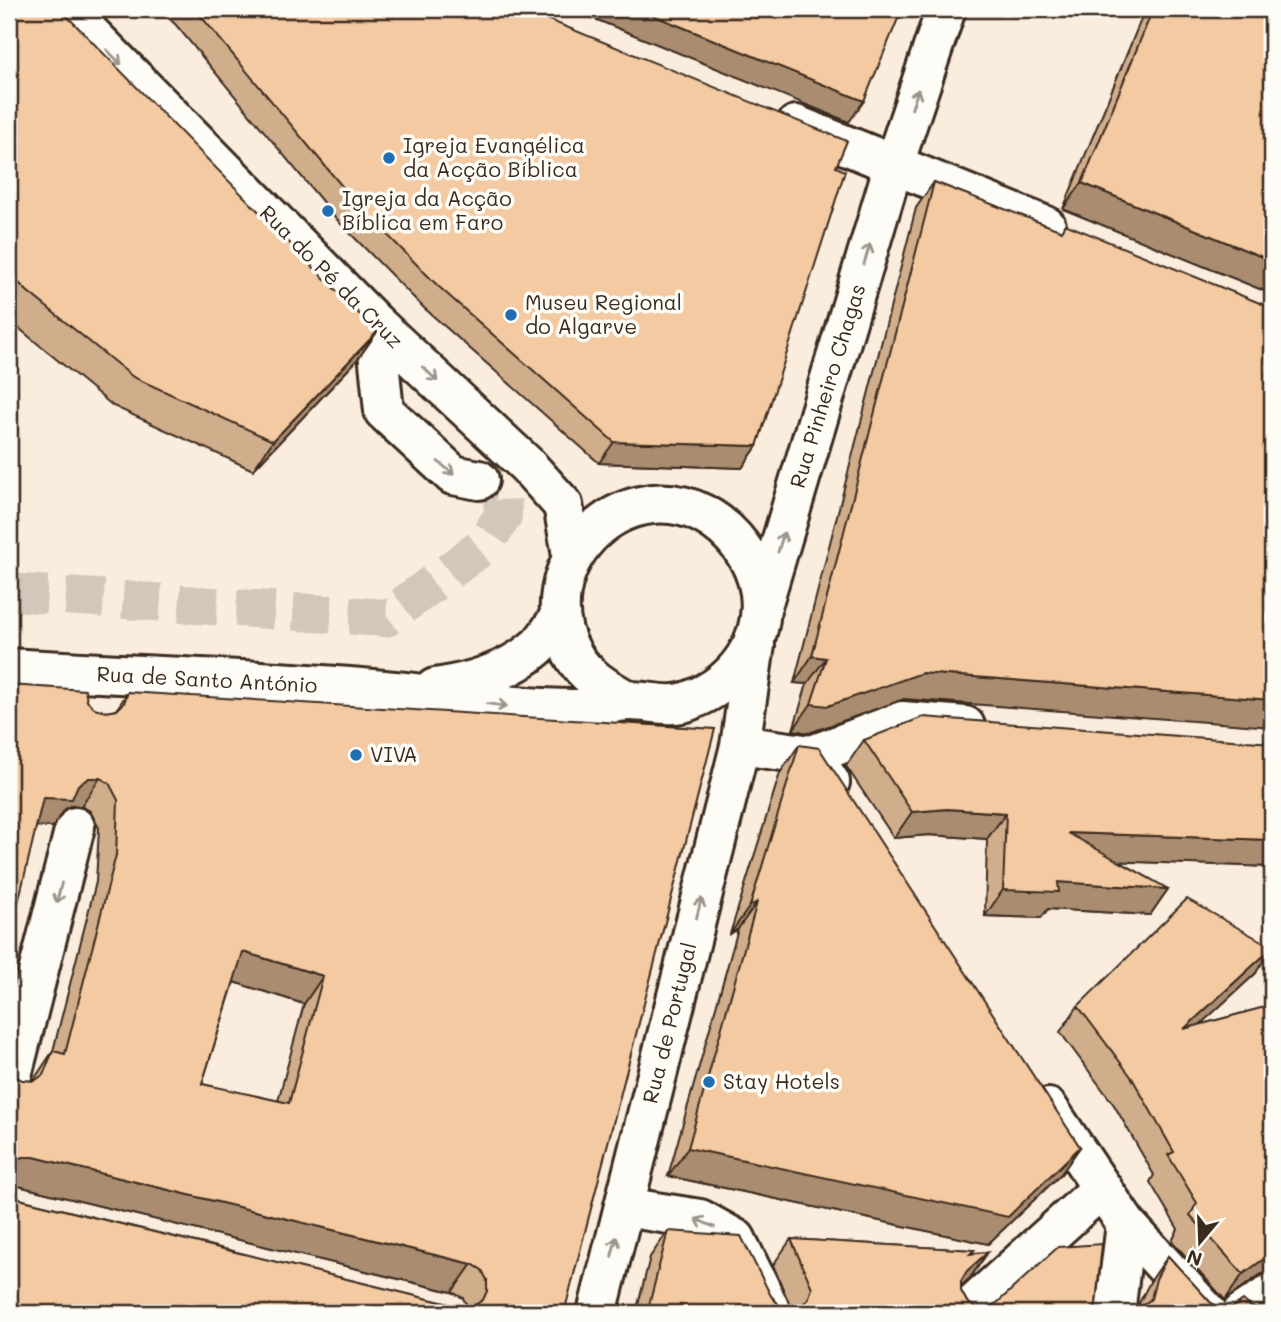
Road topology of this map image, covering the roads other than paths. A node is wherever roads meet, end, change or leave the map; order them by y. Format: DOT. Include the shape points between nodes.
graph roads {
  1 [pos="66,9"];
  2 [pos="946,9"];
  3 [pos="1252,9"];
  4 [pos="1272,15"];
  5 [pos="768,113"];
  6 [pos="894,164"];
  7 [pos="1081,240"];
  8 [pos="376,323"];
  9 [pos="479,480"];
  10 [pos="572,555"];
  11 [pos="560,616"];
  12 [pos="759,622"];
  13 [pos="9,668"];
  14 [pos="405,692"];
  15 [pos="629,701"];
  16 [pos="999,729"];
  17 [pos="748,740"];
  18 [pos="812,755"];
  19 [pos="849,810"];
  20 [pos="75,827"];
  21 [pos="1026,1075"];
  22 [pos="9,1087"];
  23 [pos="1102,1188"];
  24 [pos="624,1207"];
  25 [pos="1126,1224"];
  26 [pos="1272,1293"];
  27 [pos="597,1313"];
  28 [pos="772,1313"];
  29 [pos="964,1313"];
  30 [pos="1115,1313"];
  31 [pos="1208,1313"];
  32 [pos="1242,1313"];
  1 -- 8 [label="street, Rua do Pé da Cruz, one-way"];
  6 -- 2 [label="street, Rua Pinheiro Chagas, one-way"];
  3 -- 4 [label="street"];
  5 -- 6 [label="street"];
  6 -- 7 [label="street"];
  12 -- 6 [label="street, Rua Pinheiro Chagas, one-way"];
  8 -- 9 [label="street, one-way" via="384,411 453,475"];
  8 -- 10 [label="street, Rua do Pé da Cruz, one-way" via="527,465 563,505"];
  10 -- 11 [label="street" via="561,584"];
  10 -- 12 [label="street" via="595,528 628,510 668,504 701,513 724,527 746,551 758,583"];
  11 -- 14 [label="street" via="538,647 472,683"];
  11 -- 15 [label="street" via="572,653 598,684"];
  12 -- 15 [label="street" via="744,662 721,686 689,701 663,706"];
  12 -- 17 [label="street, Rua Pinheiro Chagas"];
  13 -- 14 [label="street, Rua de Santo António" via="88,690"];
  14 -- 15 [label="street, one-way" via="511,707 584,709"];
  16 -- 18 [label="street" via="902,721"];
  17 -- 18 [label="street"];
  24 -- 17 [label="street, Rua de Portugal, one-way"];
  18 -- 19 [label="street"];
  20 -- 22 [label="street, one-way"];
  21 -- 23 [label="street"];
  23 -- 25 [label="street"];
  23 -- 29 [label="street"];
  27 -- 24 [label="street, Rua de Portugal, one-way"];
  28 -- 24 [label="street, one-way" via="736,1239 700,1219"];
  25 -- 30 [label="street"];
  25 -- 31 [label="street"];
  26 -- 32 [label="street"];
}
